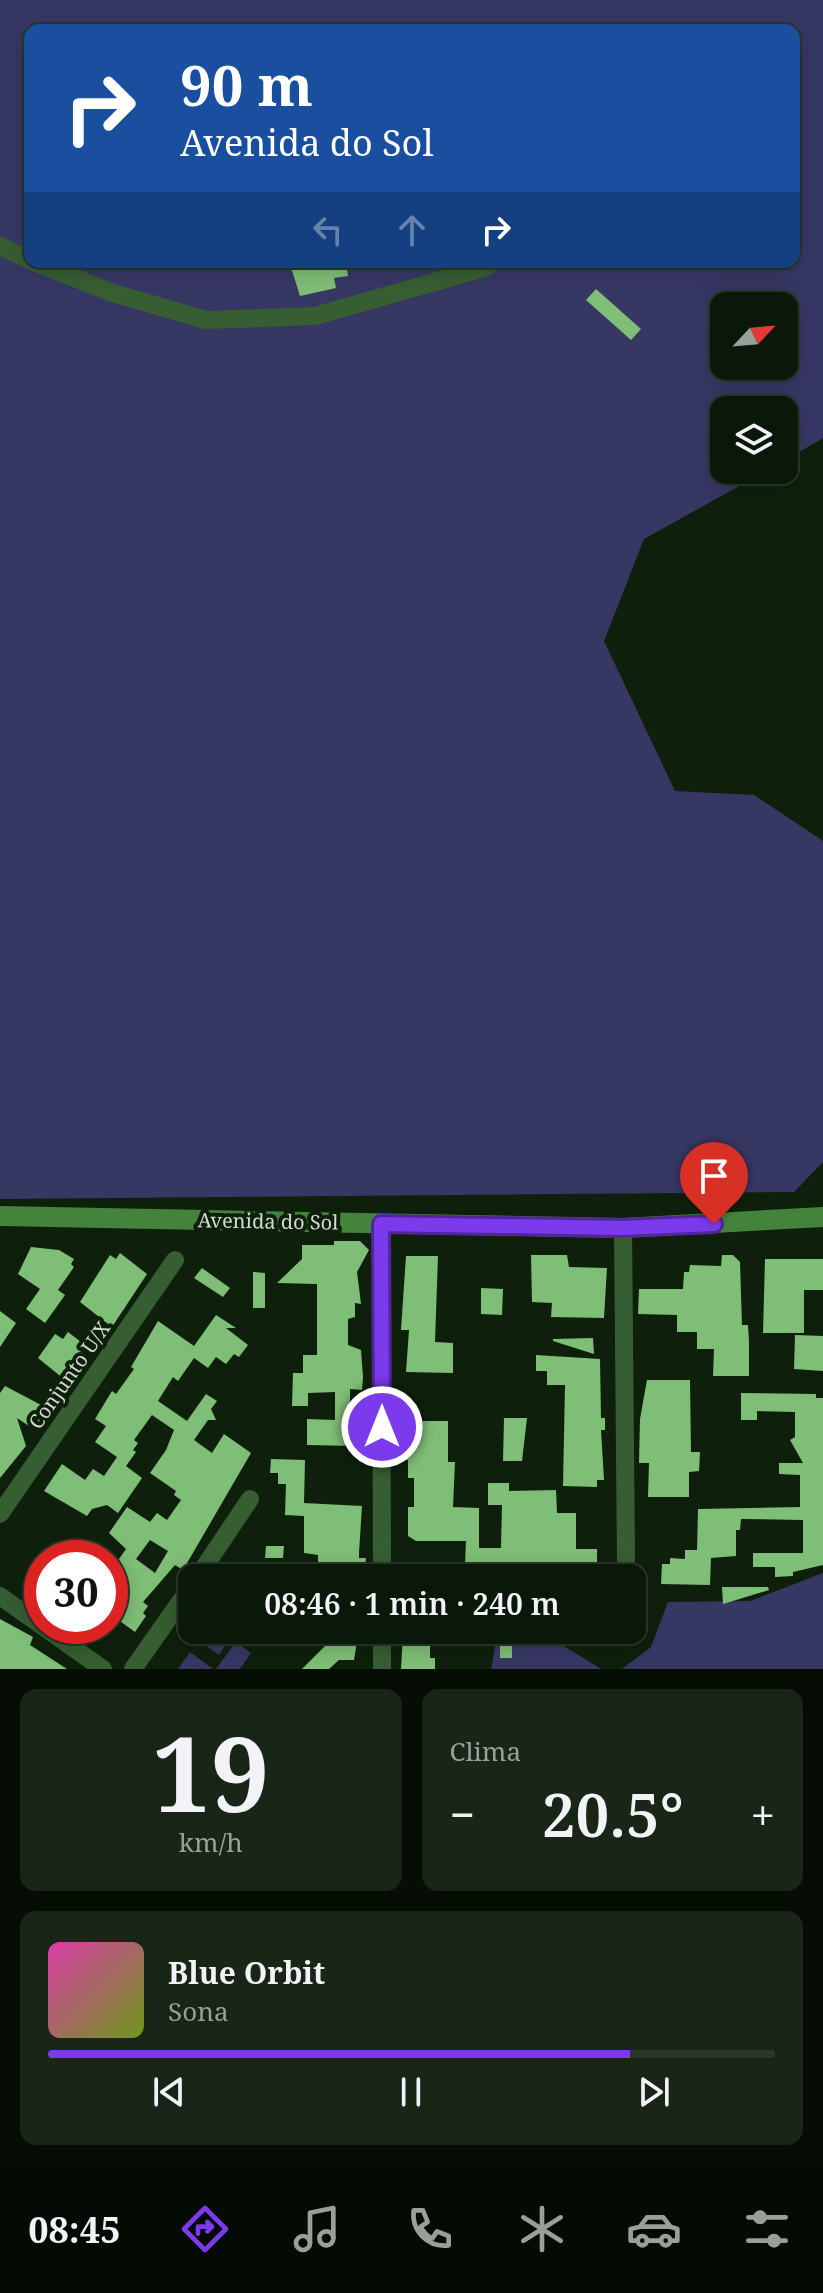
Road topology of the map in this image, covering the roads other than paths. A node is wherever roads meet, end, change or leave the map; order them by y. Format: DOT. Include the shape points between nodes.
graph roads {
  1 [pos="0,246"];
  2 [pos="24,257"];
  3 [pos="50,268"];
  4 [pos="483,268"];
  5 [pos="0,1216"];
  6 [pos="823,1217"];
  7 [pos="381,1224"];
  8 [pos="623,1228"];
  9 [pos="175,1260"];
  10 [pos="250,1499"];
  11 [pos="0,1514"];
  12 [pos="626,1561"];
  13 [pos="206,1564"];
  14 [pos="382,1564"];
  15 [pos="0,1596"];
  16 [pos="178,1605"];
  17 [pos="382,1644"];
  18 [pos="103,1669"];
  19 [pos="133,1669"];
  20 [pos="382,1669"];
  1 -- 2 [label="street"];
  3 -- 4 [label="street" via="206,320 315,316"];
  5 -- 7 [label="street, Avenida do Sol"];
  6 -- 8 [label="street, Avenida do Sol"];
  7 -- 8 [label="street, Avenida do Sol"];
  7 -- 14 [label="street"];
  8 -- 12 [label="street"];
  9 -- 11 [label="street, Conjunto U/X"];
  10 -- 13 [label="street"];
  15 -- 18 [label="street"];
  16 -- 19 [label="street"];
  17 -- 20 [label="street"];
}
